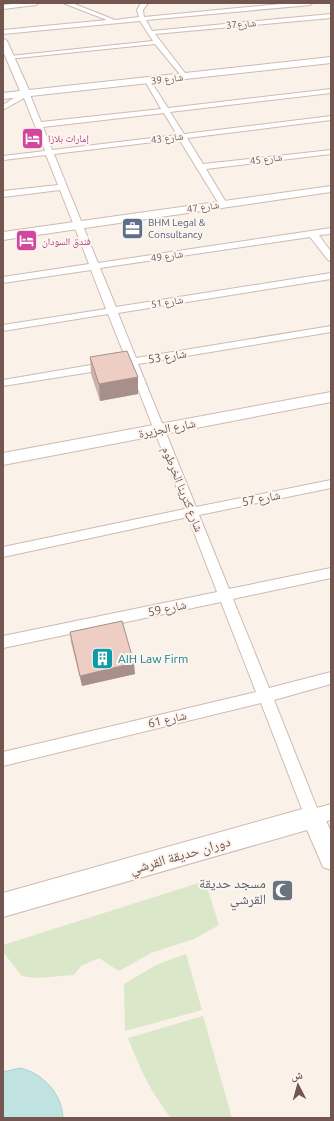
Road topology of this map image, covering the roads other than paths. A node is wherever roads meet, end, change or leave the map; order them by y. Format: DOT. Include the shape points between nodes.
graph roads {
  1 [pos="36,3"];
  2 [pos="66,3"];
  3 [pos="145,3"];
  4 [pos="310,3"];
  5 [pos="3,8"];
  6 [pos="331,16"];
  7 [pos="143,19"];
  8 [pos="115,22"];
  9 [pos="3,32"];
  10 [pos="150,33"];
  11 [pos="3,41"];
  12 [pos="158,42"];
  13 [pos="10,58"];
  14 [pos="331,60"];
  15 [pos="185,77"];
  16 [pos="148,81"];
  17 [pos="331,91"];
  18 [pos="26,94"];
  19 [pos="3,96"];
  20 [pos="3,108"];
  21 [pos="166,110"];
  22 [pos="331,118"];
  23 [pos="38,124"];
  24 [pos="182,136"];
  25 [pos="331,152"];
  26 [pos="50,153"];
  27 [pos="3,158"];
  28 [pos="200,167"];
  29 [pos="63,187"];
  30 [pos="331,189"];
  31 [pos="3,194"];
  32 [pos="223,204"];
  33 [pos="78,225"];
  34 [pos="331,232"];
  35 [pos="313,234"];
  36 [pos="3,236"];
  37 [pos="331,258"];
  38 [pos="95,266"];
  39 [pos="331,276"];
  40 [pos="3,280"];
  41 [pos="112,310"];
  42 [pos="3,328"];
  43 [pos="331,329"];
  44 [pos="133,362"];
  45 [pos="3,384"];
  46 [pos="331,397"];
  47 [pos="159,430"];
  48 [pos="3,459"];
  49 [pos="331,484"];
  50 [pos="192,512"];
  51 [pos="3,552"];
  52 [pos="331,573"];
  53 [pos="225,596"];
  54 [pos="3,642"];
  55 [pos="331,678"];
  56 [pos="265,696"];
  57 [pos="3,759"];
  58 [pos="322,815"];
  59 [pos="331,859"];
  60 [pos="3,905"];
  1 -- 5 [label="street"];
  2 -- 8 [label="street"];
  3 -- 7 [label="street" via="140,11"];
  4 -- 7 [label="street"];
  6 -- 10 [label="street, شارع37"];
  7 -- 8 [label="street"];
  7 -- 10 [label="street"];
  8 -- 9 [label="street"];
  10 -- 12 [label="street"];
  11 -- 13 [label="street"];
  12 -- 13 [label="street"];
  12 -- 15 [label="street"];
  13 -- 18 [label="street"];
  14 -- 15 [label="street, شارع 39"];
  15 -- 16 [label="street, شارع 39"];
  16 -- 18 [label="street, شارع 39"];
  16 -- 21 [label="street"];
  17 -- 21 [label="street"];
  18 -- 19 [label="street, شارع 39"];
  18 -- 20 [label="street"];
  18 -- 23 [label="street, شارع كترينا الخرطوم"];
  21 -- 23 [label="street"];
  21 -- 24 [label="street"];
  22 -- 24 [label="street, شارع 43"];
  23 -- 26 [label="street, شارع كترينا الخرطوم"];
  24 -- 26 [label="street, شارع 43"];
  24 -- 28 [label="street"];
  25 -- 28 [label="street, شارع 45"];
  26 -- 27 [label="street, شارع 43"];
  26 -- 29 [label="street, شارع كترينا الخرطوم"];
  28 -- 32 [label="street"];
  29 -- 31 [label="street"];
  29 -- 33 [label="street, شارع كترينا الخرطوم"];
  30 -- 32 [label="street, شارع 47"];
  32 -- 33 [label="street, شارع 47"];
  33 -- 36 [label="street, شارع 47"];
  33 -- 38 [label="street, شارع كترينا الخرطوم"];
  34 -- 35 [label="street, شارع 49"];
  35 -- 37 [label="street"];
  35 -- 38 [label="street, شارع 49"];
  38 -- 40 [label="street, شارع 49"];
  38 -- 41 [label="street, شارع كترينا الخرطوم"];
  39 -- 41 [label="street, شارع 51"];
  41 -- 42 [label="street, شارع 51"];
  41 -- 44 [label="street, شارع كترينا الخرطوم"];
  43 -- 44 [label="street, شارع 53"];
  44 -- 45 [label="street, شارع 53"];
  44 -- 47 [label="street, شارع كترينا الخرطوم"];
  46 -- 47 [label="street, شارع الجزيرة"];
  47 -- 48 [label="street, شارع الجزيرة"];
  47 -- 50 [label="street, شارع كترينا الخرطوم"];
  49 -- 50 [label="street, شارع 57"];
  50 -- 51 [label="street, شارع 57"];
  50 -- 53 [label="street, شارع كترينا الخرطوم"];
  52 -- 53 [label="street, شارع 59"];
  53 -- 54 [label="street, شارع 59"];
  53 -- 56 [label="street, شارع كترينا الخرطوم"];
  55 -- 56 [label="street, شارع 61"];
  56 -- 57 [label="street, شارع 61"];
  56 -- 58 [label="street, شارع كترينا الخرطوم"];
  58 -- 59 [label="street"];
  58 -- 60 [label="street, دوران حديقة القرشي"];
}
